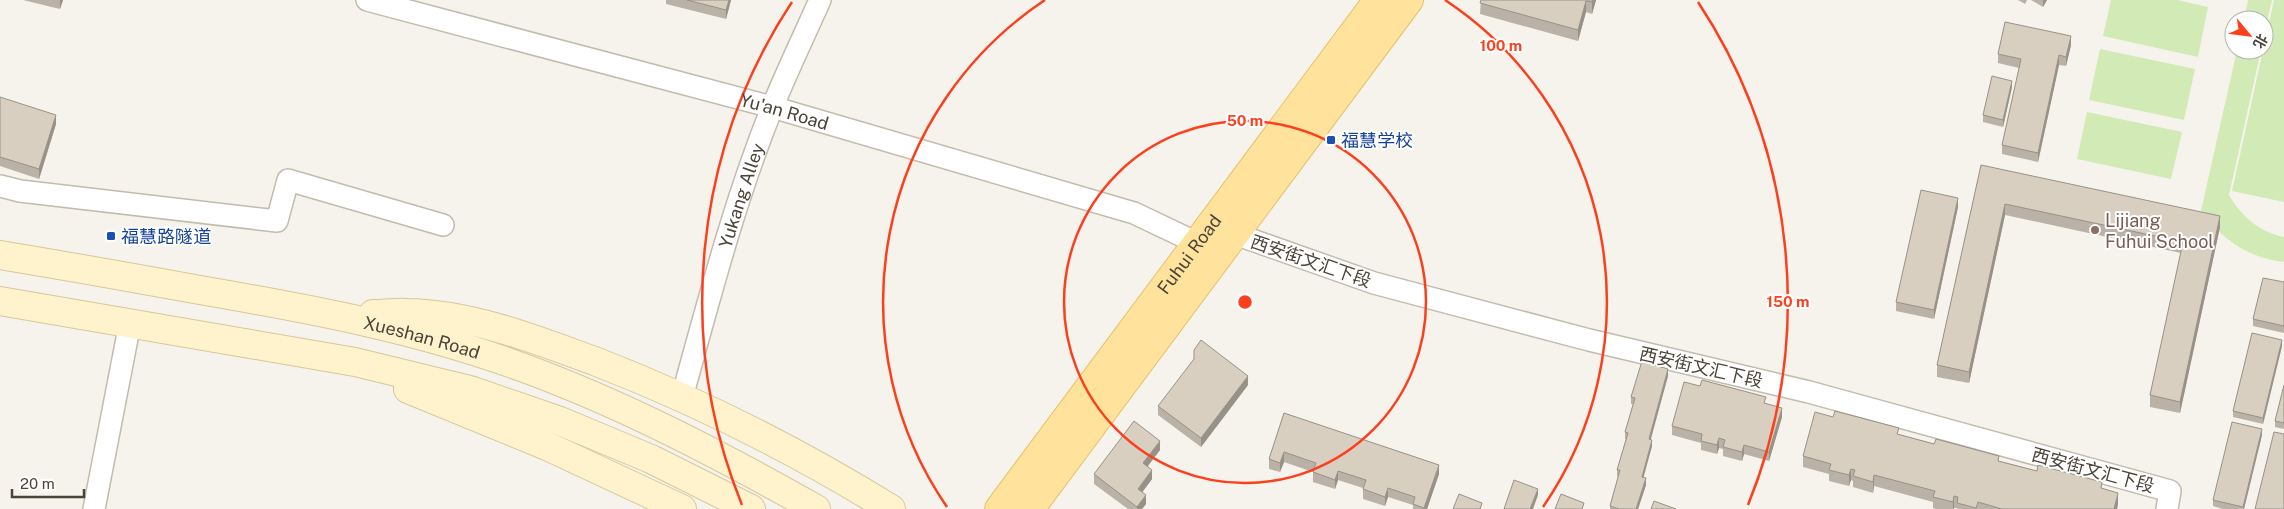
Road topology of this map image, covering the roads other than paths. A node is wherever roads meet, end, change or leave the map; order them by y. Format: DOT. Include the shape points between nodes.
graph roads {
  1 [pos="367,0"];
  2 [pos="820,0"];
  3 [pos="1378,0"];
  4 [pos="1409,0"];
  5 [pos="772,107"];
  6 [pos="0,186"];
  7 [pos="443,225"];
  8 [pos="1235,234"];
  9 [pos="1197,243"];
  10 [pos="0,255"];
  11 [pos="0,301"];
  12 [pos="343,316"];
  13 [pos="130,323"];
  14 [pos="328,357"];
  15 [pos="682,397"];
  16 [pos="2168,500"];
  17 [pos="94,509"];
  18 [pos="682,509"];
  19 [pos="751,509"];
  20 [pos="816,509"];
  21 [pos="891,509"];
  22 [pos="998,509"];
  23 [pos="1030,509"];
  1 -- 5 [label="street, Yu'an Road"];
  2 -- 5 [label="street, Yukang Alley"];
  3 -- 9 [label="main road, Fuhui Road"];
  4 -- 8 [label="main road, Fuhui Road"];
  5 -- 9 [label="street, Yu'an Road" via="1134,213"];
  5 -- 15 [label="street, Yukang Alley" via="732,221"];
  6 -- 7 [label="street" via="277,221 288,180"];
  8 -- 16 [label="street, 西安街文汇下段" via="1374,283 1589,340 1813,394"];
  8 -- 23 [label="main road, Fuhui Road"];
  9 -- 22 [label="main road, Fuhui Road"];
  10 -- 12 [label="main road, Xueshan Road"];
  11 -- 13 [label="main road"];
  12 -- 15 [label="main road" via="407,312 466,320 574,354"];
  12 -- 20 [label="main road, Xueshan Road" via="420,335 525,368 660,427"];
  13 -- 14 [label="main road"];
  13 -- 17 [label="street"];
  14 -- 18 [label="main road" via="547,446"];
  14 -- 19 [label="main road" via="461,388 560,421 651,459"];
  15 -- 21 [label="main road" via="784,446"];
}
